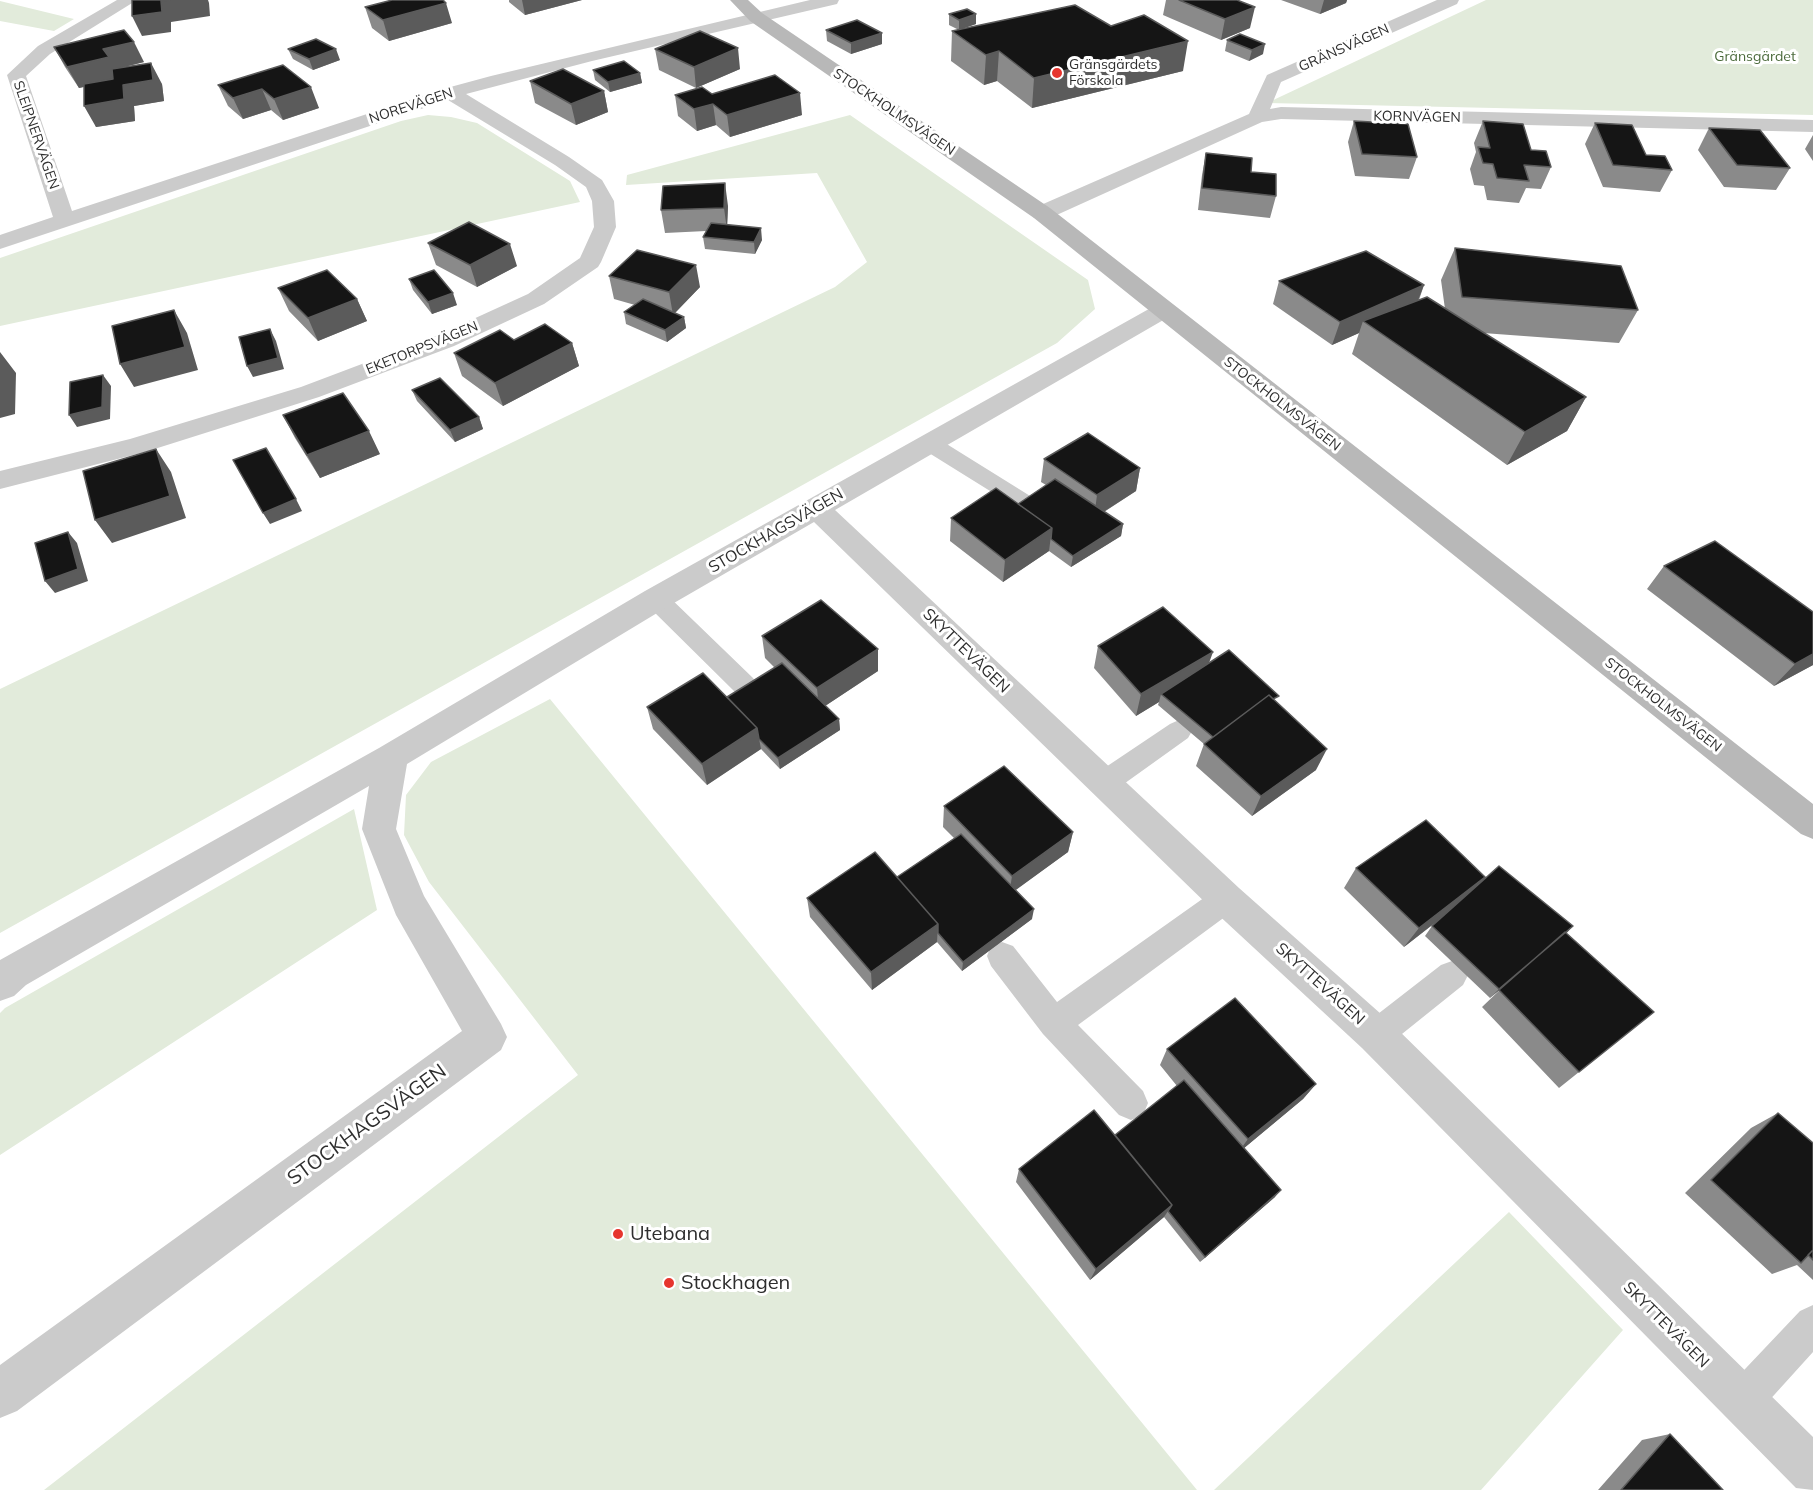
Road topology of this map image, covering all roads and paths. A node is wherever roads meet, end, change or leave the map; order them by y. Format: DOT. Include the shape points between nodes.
graph roads {
  1 [pos="129,0"];
  2 [pos="831,0"];
  3 [pos="1451,0"];
  4 [pos="747,8"];
  5 [pos="450,93"];
  6 [pos="1257,117"];
  7 [pos="1813,126"];
  8 [pos="1042,213"];
  9 [pos="65,221"];
  10 [pos="0,242"];
  11 [pos="1164,310"];
  12 [pos="929,442"];
  13 [pos="0,480"];
  14 [pos="1028,504"];
  15 [pos="816,508"];
  16 [pos="656,599"];
  17 [pos="744,685"];
  18 [pos="1179,731"];
  19 [pos="391,757"];
  20 [pos="1104,783"];
  21 [pos="1813,825"];
  22 [pos="1226,899"];
  23 [pos="1002,956"];
  24 [pos="1452,975"];
  25 [pos="0,983"];
  26 [pos="1054,1023"];
  27 [pos="1376,1035"];
  28 [pos="1131,1103"];
  29 [pos="1813,1324"];
  30 [pos="0,1394"];
  31 [pos="1742,1401"];
  32 [pos="1813,1471"];
  1 -- 9 [label="street, SLEIPNERVÄGEN" via="44,50 16,75"];
  2 -- 4 [label="street, NOREVÄGEN"];
  3 -- 6 [label="street, GRÄNSVÄGEN" via="1273,79"];
  4 -- 5 [label="street, NOREVÄGEN"];
  4 -- 8 [label="street, STOCKHOLMSVÄGEN"];
  5 -- 9 [label="street, NOREVÄGEN"];
  5 -- 13 [label="street, EKETORPSVÄGEN" via="595,184 603,201 605,227 590,262 536,299 445,341 310,392 136,446"];
  6 -- 7 [label="street, KORNVÄGEN" via="1281,113"];
  6 -- 8 [label="street, KORNVÄGEN"];
  8 -- 11 [label="street, STOCKHOLMSVÄGEN"];
  9 -- 10 [label="street, NOREVÄGEN"];
  11 -- 12 [label="street, STOCKHAGSVÄGEN"];
  11 -- 21 [label="street, STOCKHOLMSVÄGEN"];
  12 -- 14 [label="lane"];
  12 -- 15 [label="street, STOCKHAGSVÄGEN"];
  15 -- 16 [label="street, STOCKHAGSVÄGEN"];
  15 -- 20 [label="street, SKYTTEVÄGEN"];
  16 -- 17 [label="lane"];
  16 -- 19 [label="street, STOCKHAGSVÄGEN"];
  18 -- 20 [label="lane"];
  19 -- 25 [label="street, STOCKHAGSVÄGEN"];
  19 -- 30 [label="street, STOCKHAGSVÄGEN" via="379,829 409,904 487,1037"];
  20 -- 22 [label="street, SKYTTEVÄGEN"];
  22 -- 26 [label="lane"];
  22 -- 27 [label="street, SKYTTEVÄGEN"];
  23 -- 26 [label="lane"];
  24 -- 27 [label="lane"];
  26 -- 28 [label="lane"];
  27 -- 31 [label="street, SKYTTEVÄGEN"];
  29 -- 31 [label="lane"];
  31 -- 32 [label="street, SKYTTEVÄGEN"];
}
